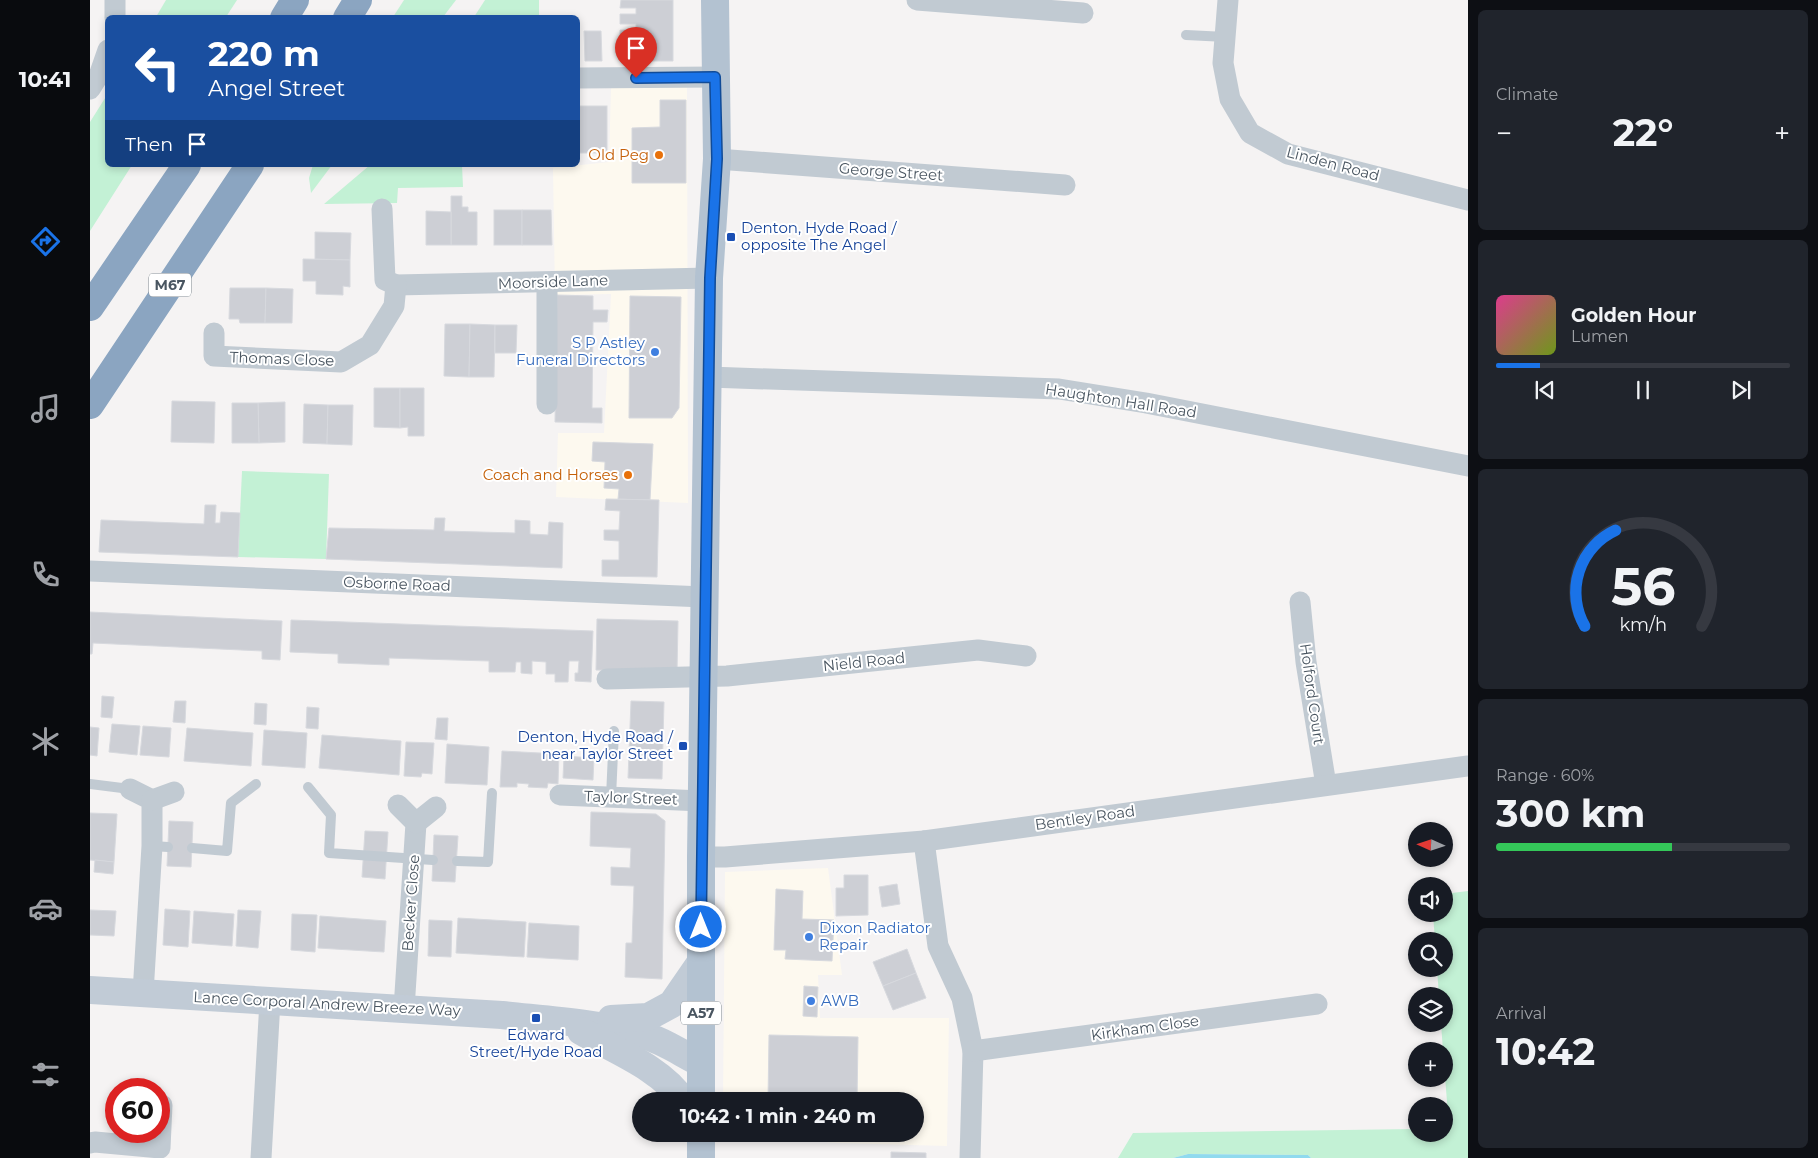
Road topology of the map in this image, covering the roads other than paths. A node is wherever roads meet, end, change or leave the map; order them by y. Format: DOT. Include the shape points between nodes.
graph roads {
  1 [pos="115,0"];
  2 [pos="295,0"];
  3 [pos="358,0"];
  4 [pos="715,0"];
  5 [pos="917,0"];
  6 [pos="1228,0"];
  7 [pos="968,2"];
  8 [pos="1083,13"];
  9 [pos="115,15"];
  10 [pos="286,15"];
  11 [pos="349,15"];
  12 [pos="1186,35"];
  13 [pos="1226,37"];
  14 [pos="105,59"];
  15 [pos="715,77"];
  16 [pos="580,78"];
  17 [pos="90,89"];
  18 [pos="717,159"];
  19 [pos="185,167"];
  20 [pos="249,167"];
  21 [pos="1065,185"];
  22 [pos="1468,200"];
  23 [pos="382,209"];
  24 [pos="710,278"];
  25 [pos="547,283"];
  26 [pos="396,285"];
  27 [pos="90,307"];
  28 [pos="214,333"];
  29 [pos="709,377"];
  30 [pos="547,404"];
  31 [pos="90,405"];
  32 [pos="1468,466"];
  33 [pos="90,571"];
  34 [pos="704,596"];
  35 [pos="1300,602"];
  36 [pos="1026,656"];
  37 [pos="703,676"];
  38 [pos="607,679"];
  39 [pos="614,731"];
  40 [pos="1468,766"];
  41 [pos="90,784"];
  42 [pos="256,784"];
  43 [pos="1326,785"];
  44 [pos="308,787"];
  45 [pos="130,789"];
  46 [pos="174,792"];
  47 [pos="492,793"];
  48 [pos="560,796"];
  49 [pos="611,798"];
  50 [pos="152,800"];
  51 [pos="702,801"];
  52 [pos="398,805"];
  53 [pos="436,807"];
  54 [pos="416,823"];
  55 [pos="924,841"];
  56 [pos="192,848"];
  57 [pos="701,857"];
  58 [pos="423,859"];
  59 [pos="457,861"];
  60 [pos="701,962"];
  61 [pos="90,990"];
  62 [pos="143,993"];
  63 [pos="270,1001"];
  64 [pos="1317,1004"];
  65 [pos="404,1009"];
  66 [pos="565,1022"];
  67 [pos="973,1051"];
  68 [pos="701,1064"];
  69 [pos="677,1092"];
  70 [pos="701,1092"];
  71 [pos="701,1142"];
  72 [pos="90,1143"];
  73 [pos="159,1153"];
  74 [pos="261,1158"];
  75 [pos="701,1158"];
  76 [pos="970,1158"];
  1 -- 9 [label="street"];
  2 -- 10 [label="highway"];
  3 -- 11 [label="highway"];
  4 -- 15 [label="main road, A57"];
  5 -- 7 [label="street"];
  6 -- 13 [label="street, Linden Road"];
  7 -- 8 [label="street"];
  12 -- 13 [label="lane"];
  13 -- 22 [label="street, Linden Road" via="1223,63 1230,99 1250,134 1288,154"];
  14 -- 17 [label="street"];
  15 -- 16 [label="street"];
  15 -- 18 [label="main road, A57"];
  18 -- 21 [label="street, George Street"];
  18 -- 24 [label="main road, A57"];
  19 -- 27 [label="highway"];
  20 -- 31 [label="highway, M67"];
  23 -- 26 [label="street" via="385,280"];
  24 -- 25 [label="street, Moorside Lane"];
  24 -- 29 [label="main road, A57"];
  25 -- 26 [label="street, Moorside Lane"];
  25 -- 30 [label="street"];
  26 -- 28 [label="street, Thomas Close" via="394,306 370,345 341,362 214,356"];
  29 -- 32 [label="street, Haughton Hall Road" via="1059,389"];
  29 -- 34 [label="main road, A57"];
  33 -- 34 [label="street, Osborne Road"];
  34 -- 37 [label="main road, A57"];
  35 -- 43 [label="street, Holford Court"];
  36 -- 37 [label="street, Nield Road" via="978,650"];
  37 -- 38 [label="street, Nield Road"];
  37 -- 51 [label="main road, A57"];
  39 -- 49 [label="lane"];
  40 -- 43 [label="street, Bentley Road"];
  41 -- 45 [label="lane"];
  42 -- 56 [label="lane" via="231,803 227,851"];
  43 -- 55 [label="street, Bentley Road"];
  44 -- 58 [label="lane" via="331,815 330,853"];
  45 -- 50 [label="street"];
  46 -- 50 [label="street"];
  47 -- 59 [label="lane" via="488,862"];
  48 -- 49 [label="street, Taylor Street"];
  49 -- 51 [label="street, Taylor Street"];
  50 -- 62 [label="street" via="160,847"];
  51 -- 57 [label="main road, A57"];
  52 -- 54 [label="street"];
  53 -- 54 [label="street"];
  54 -- 58 [label="street, Becker Close"];
  55 -- 57 [label="street, Bentley Road"];
  55 -- 67 [label="street" via="938,946 962,998"];
  57 -- 60 [label="main road, A57"];
  58 -- 65 [label="street, Becker Close"];
  60 -- 66 [label="street, Lance Corporal Andrew Breeze Way" via="672,1004 648,1016"];
  60 -- 68 [label="main road, A57"];
  61 -- 62 [label="street, Lance Corporal Andrew Breeze Way"];
  62 -- 63 [label="street, Lance Corporal Andrew Breeze Way"];
  63 -- 65 [label="street, Lance Corporal Andrew Breeze Way"];
  63 -- 74 [label="street"];
  64 -- 67 [label="street, Kirkham Close"];
  65 -- 66 [label="street, Lance Corporal Andrew Breeze Way"];
  66 -- 68 [label="street, Lance Corporal Andrew Breeze Way" via="656,1039"];
  66 -- 69 [label="street, Lance Corporal Andrew Breeze Way" via="658,1075"];
  67 -- 76 [label="street"];
  68 -- 70 [label="main road, A57"];
  71 -- 75 [label="main road"];
  72 -- 73 [label="street"];
}
